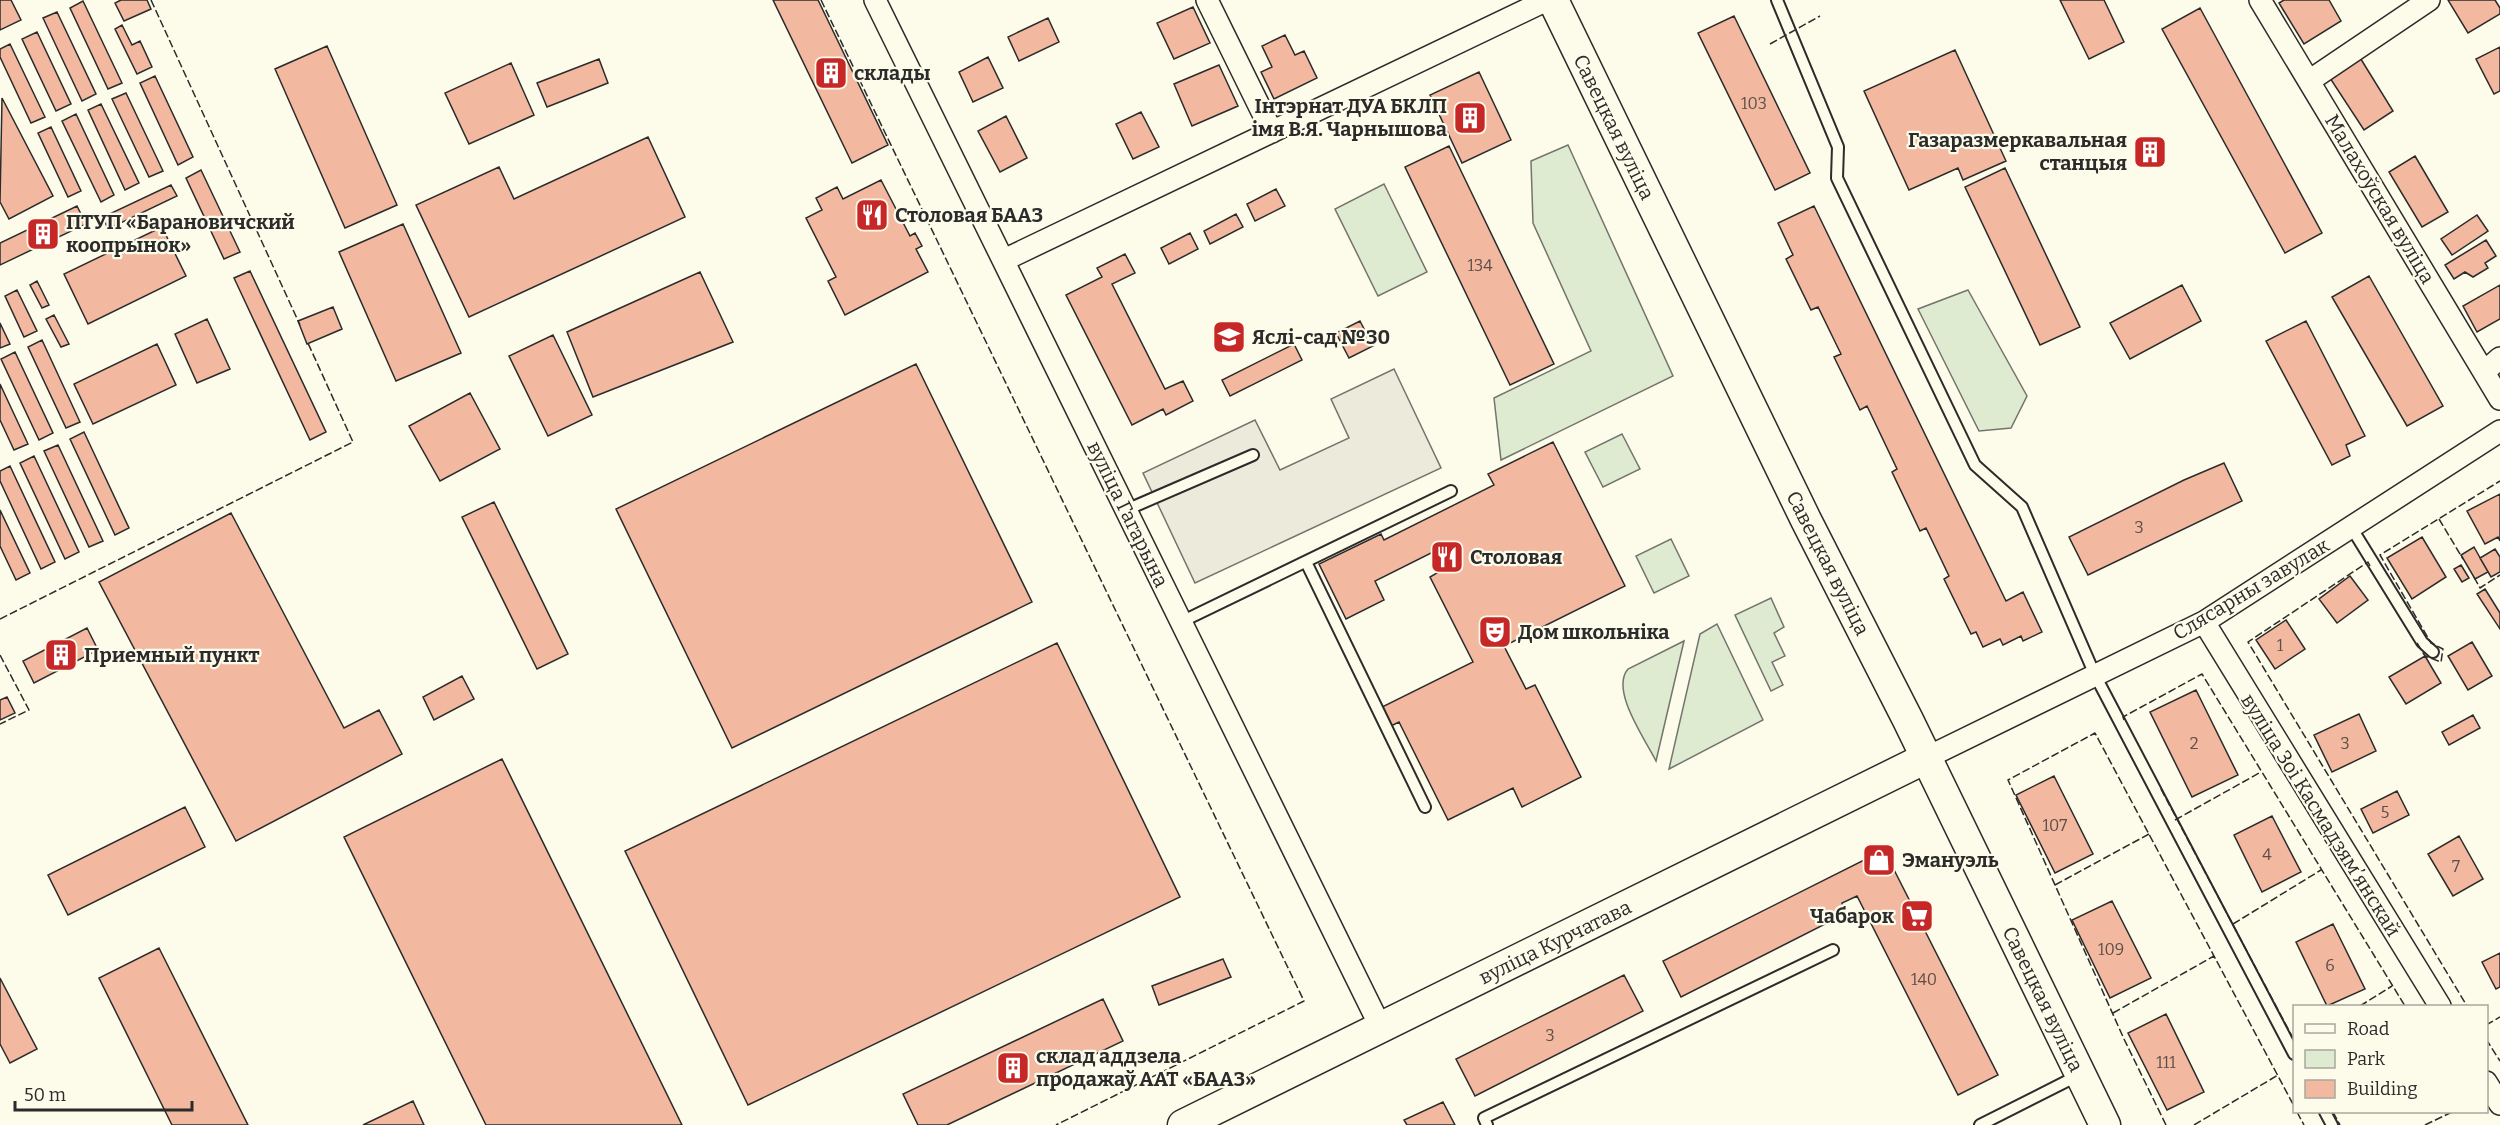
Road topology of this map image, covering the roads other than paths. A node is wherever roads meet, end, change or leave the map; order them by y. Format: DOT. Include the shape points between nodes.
graph roads {
  1 [pos="875,0"];
  2 [pos="1207,0"];
  3 [pos="1548,0"];
  4 [pos="1553,0"];
  5 [pos="1777,0"];
  6 [pos="2260,0"];
  7 [pos="2429,0"];
  8 [pos="2309,81"];
  9 [pos="1272,132"];
  10 [pos="1004,260"];
  11 [pos="2492,365"];
  12 [pos="2500,399"];
  13 [pos="2500,431"];
  14 [pos="1253,455"];
  15 [pos="1452,491"];
  16 [pos="1126,510"];
  17 [pos="2351,527"];
  18 [pos="1306,562"];
  19 [pos="1181,622"];
  20 [pos="2204,622"];
  21 [pos="2433,652"];
  22 [pos="2095,675"];
  23 [pos="1926,758"];
  24 [pos="1425,807"];
  25 [pos="1833,950"];
  26 [pos="2439,1005"];
  27 [pos="1381,1028"];
  28 [pos="2293,1050"];
  29 [pos="2080,1074"];
  30 [pos="2488,1084"];
  31 [pos="2500,1104"];
  32 [pos="1183,1125"];
  33 [pos="1487,1125"];
  34 [pos="1980,1125"];
  35 [pos="2105,1125"];
  1 -- 10 [label="street, вуліца Гагарына"];
  2 -- 9 [label="street"];
  3 -- 9 [label="street"];
  4 -- 23 [label="main road, Савецкая вуліца"];
  5 -- 22 [label="lane" via="1838,147 1837,178 1975,465 2022,507"];
  6 -- 8 [label="street, Малахоўская вуліца"];
  7 -- 8 [label="street"];
  8 -- 11 [label="street, Малахоўская вуліца"];
  9 -- 10 [label="street"];
  10 -- 16 [label="street, вуліца Гагарына"];
  11 -- 12 [label="street, Малахоўская вуліца"];
  13 -- 17 [label="street, Слясарны завулак"];
  14 -- 16 [label="lane"];
  15 -- 18 [label="lane"];
  16 -- 19 [label="street, вуліца Гагарына"];
  17 -- 20 [label="street, Слясарны завулак"];
  17 -- 21 [label="lane" via="2422,642"];
  18 -- 19 [label="lane"];
  18 -- 24 [label="lane"];
  19 -- 27 [label="street, вуліца Гагарына"];
  20 -- 22 [label="street, Слясарны завулак"];
  20 -- 26 [label="street, вуліца Зоі Касмадзямʼянскай"];
  22 -- 23 [label="street, Слясарны завулак"];
  22 -- 28 [label="lane"];
  23 -- 27 [label="main road, вуліца Курчатава"];
  23 -- 29 [label="main road, Савецкая вуліца"];
  25 -- 33 [label="lane" via="1484,1118"];
  27 -- 32 [label="main road, вуліца Курчатава"];
  29 -- 34 [label="lane"];
  29 -- 35 [label="main road, Савецкая вуліца"];
  30 -- 31 [label="street"];
}
